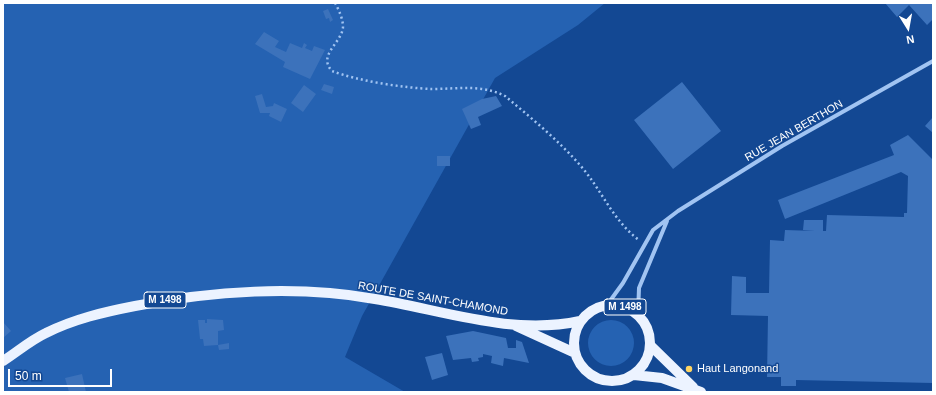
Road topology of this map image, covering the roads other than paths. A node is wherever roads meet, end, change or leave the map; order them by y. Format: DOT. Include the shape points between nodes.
graph roads {
  1 [pos="933,61"];
  2 [pos="667,220"];
  3 [pos="608,305"];
  4 [pos="638,314"];
  5 [pos="580,321"];
  6 [pos="514,325"];
  7 [pos="651,346"];
  8 [pos="574,353"];
  9 [pos="3,361"];
  10 [pos="634,375"];
  11 [pos="698,391"];
  1 -- 2 [label="street, RUE JEAN BERTHON" via="782,146"];
  2 -- 3 [label="street, RUE JEAN BERTHON" via="653,230"];
  2 -- 4 [label="street" via="639,288"];
  3 -- 4 [label="main road, M 1498" via="622,306"];
  3 -- 5 [label="main road, M 1498" via="596,309"];
  4 -- 7 [label="main road, M 1498" via="648,328"];
  5 -- 6 [label="main road, M 1498" via="554,326"];
  5 -- 8 [label="main road" via="574,337"];
  6 -- 8 [label="main road, M 1498"];
  6 -- 9 [label="main road, ROUTE DE SAINT-CHAMOND / M 1498" via="374,298 274,290 173,299 93,314 45,333"];
  7 -- 10 [label="main road" via="648,357"];
  7 -- 11 [label="main road"];
  8 -- 10 [label="main road" via="585,371 602,380 623,380"];
  10 -- 11 [label="main road" via="662,378"];
}
